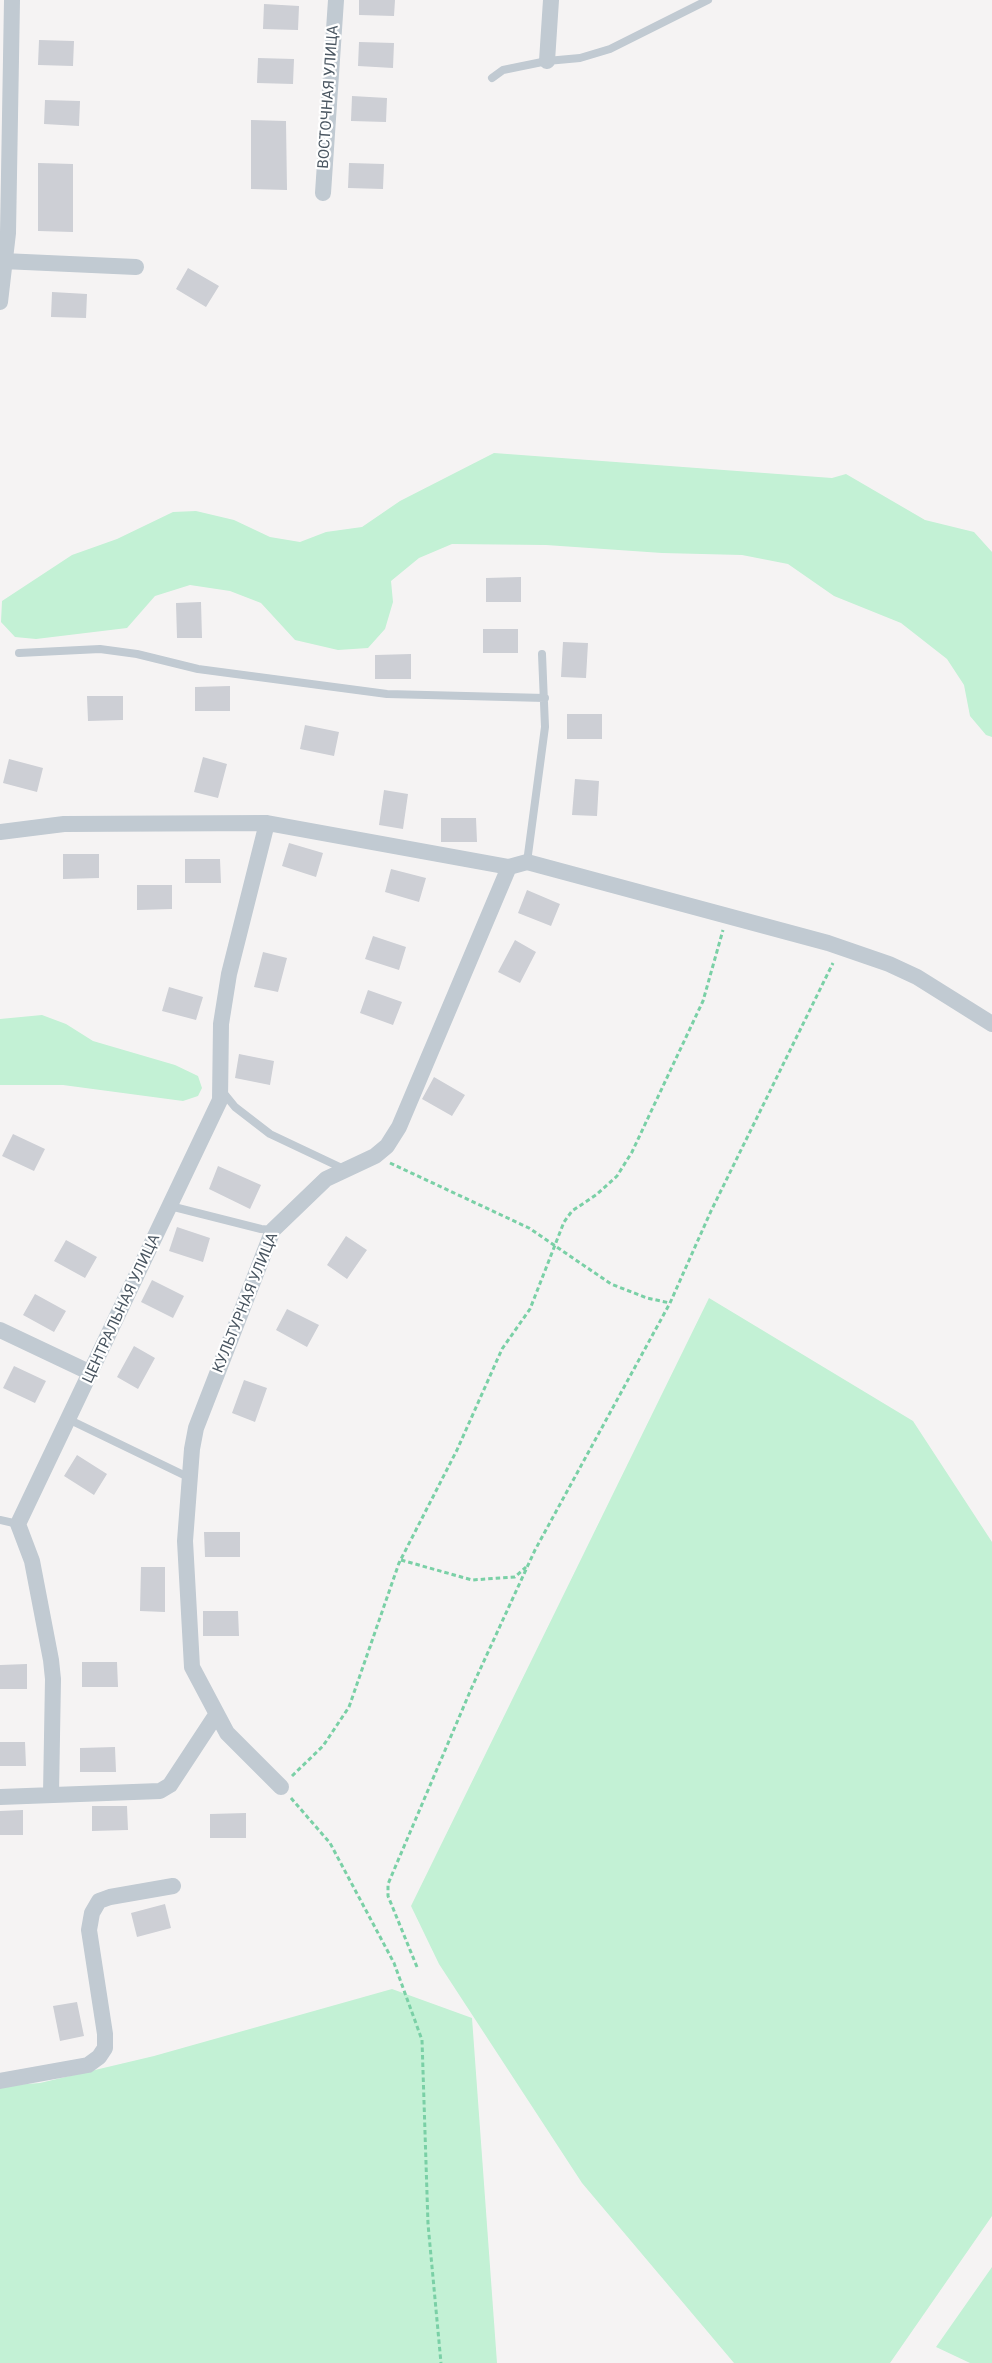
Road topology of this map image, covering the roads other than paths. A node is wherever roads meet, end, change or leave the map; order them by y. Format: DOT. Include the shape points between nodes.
graph roads {
  1 [pos="12,0"];
  2 [pos="336,0"];
  3 [pos="551,0"];
  4 [pos="708,0"];
  5 [pos="547,61"];
  6 [pos="492,78"];
  7 [pos="4,177"];
  8 [pos="323,193"];
  9 [pos="3,261"];
  10 [pos="136,267"];
  11 [pos="0,302"];
  12 [pos="20,652"];
  13 [pos="542,654"];
  14 [pos="545,698"];
  15 [pos="267,823"];
  16 [pos="0,832"];
  17 [pos="527,862"];
  18 [pos="509,867"];
  19 [pos="992,1024"];
  20 [pos="221,1090"];
  21 [pos="344,1169"];
  22 [pos="170,1206"];
  23 [pos="273,1230"];
  24 [pos="0,1330"];
  25 [pos="91,1373"];
  26 [pos="70,1420"];
  27 [pos="190,1478"];
  28 [pos="0,1520"];
  29 [pos="18,1524"];
  30 [pos="216,1715"];
  31 [pos="281,1787"];
  32 [pos="51,1794"];
  33 [pos="0,1797"];
  34 [pos="173,1886"];
  35 [pos="0,2081"];
  1 -- 7 [label="street"];
  2 -- 8 [label="street, ВОСТОЧНАЯ УЛИЦА"];
  3 -- 5 [label="street"];
  4 -- 5 [label="lane" via="610,49 580,58"];
  5 -- 6 [label="lane" via="503,70"];
  7 -- 9 [label="street" via="8,233"];
  9 -- 10 [label="street"];
  9 -- 11 [label="street"];
  12 -- 14 [label="lane" via="100,649 198,669 387,694"];
  13 -- 14 [label="lane"];
  14 -- 17 [label="lane" via="545,727"];
  15 -- 16 [label="street" via="64,824"];
  15 -- 18 [label="street"];
  15 -- 20 [label="street, ЦЕНТРАЛЬНАЯ УЛИЦА" via="220,1024"];
  17 -- 18 [label="street"];
  17 -- 19 [label="street" via="727,915 889,964"];
  18 -- 21 [label="street, КУЛЬТУРНАЯ УЛИЦА" via="411,1105 387,1146 375,1156"];
  20 -- 21 [label="lane" via="270,1134"];
  20 -- 22 [label="street, ЦЕНТРАЛЬНАЯ УЛИЦА" via="220,1100"];
  21 -- 23 [label="street, КУЛЬТУРНАЯ УЛИЦА" via="320,1184"];
  22 -- 23 [label="lane"];
  22 -- 25 [label="street, ЦЕНТРАЛЬНАЯ УЛИЦА"];
  23 -- 27 [label="street, КУЛЬТУРНАЯ УЛИЦА" via="196,1428"];
  24 -- 25 [label="street"];
  25 -- 26 [label="street, ЦЕНТРАЛЬНАЯ УЛИЦА"];
  26 -- 27 [label="lane"];
  26 -- 29 [label="street, ЦЕНТРАЛЬНАЯ УЛИЦА"];
  27 -- 30 [label="street, КУЛЬТУРНАЯ УЛИЦА" via="185,1540 192,1667"];
  28 -- 29 [label="lane"];
  29 -- 32 [label="street" via="32,1561 51,1660"];
  30 -- 31 [label="street, КУЛЬТУРНАЯ УЛИЦА" via="246,1755"];
  30 -- 32 [label="street" via="170,1785 160,1791"];
  32 -- 33 [label="street"];
  34 -- 35 [label="street" via="99,1901 92,1913 89,1930 105,2034 105,2048 99,2057 88,2065"];
}
